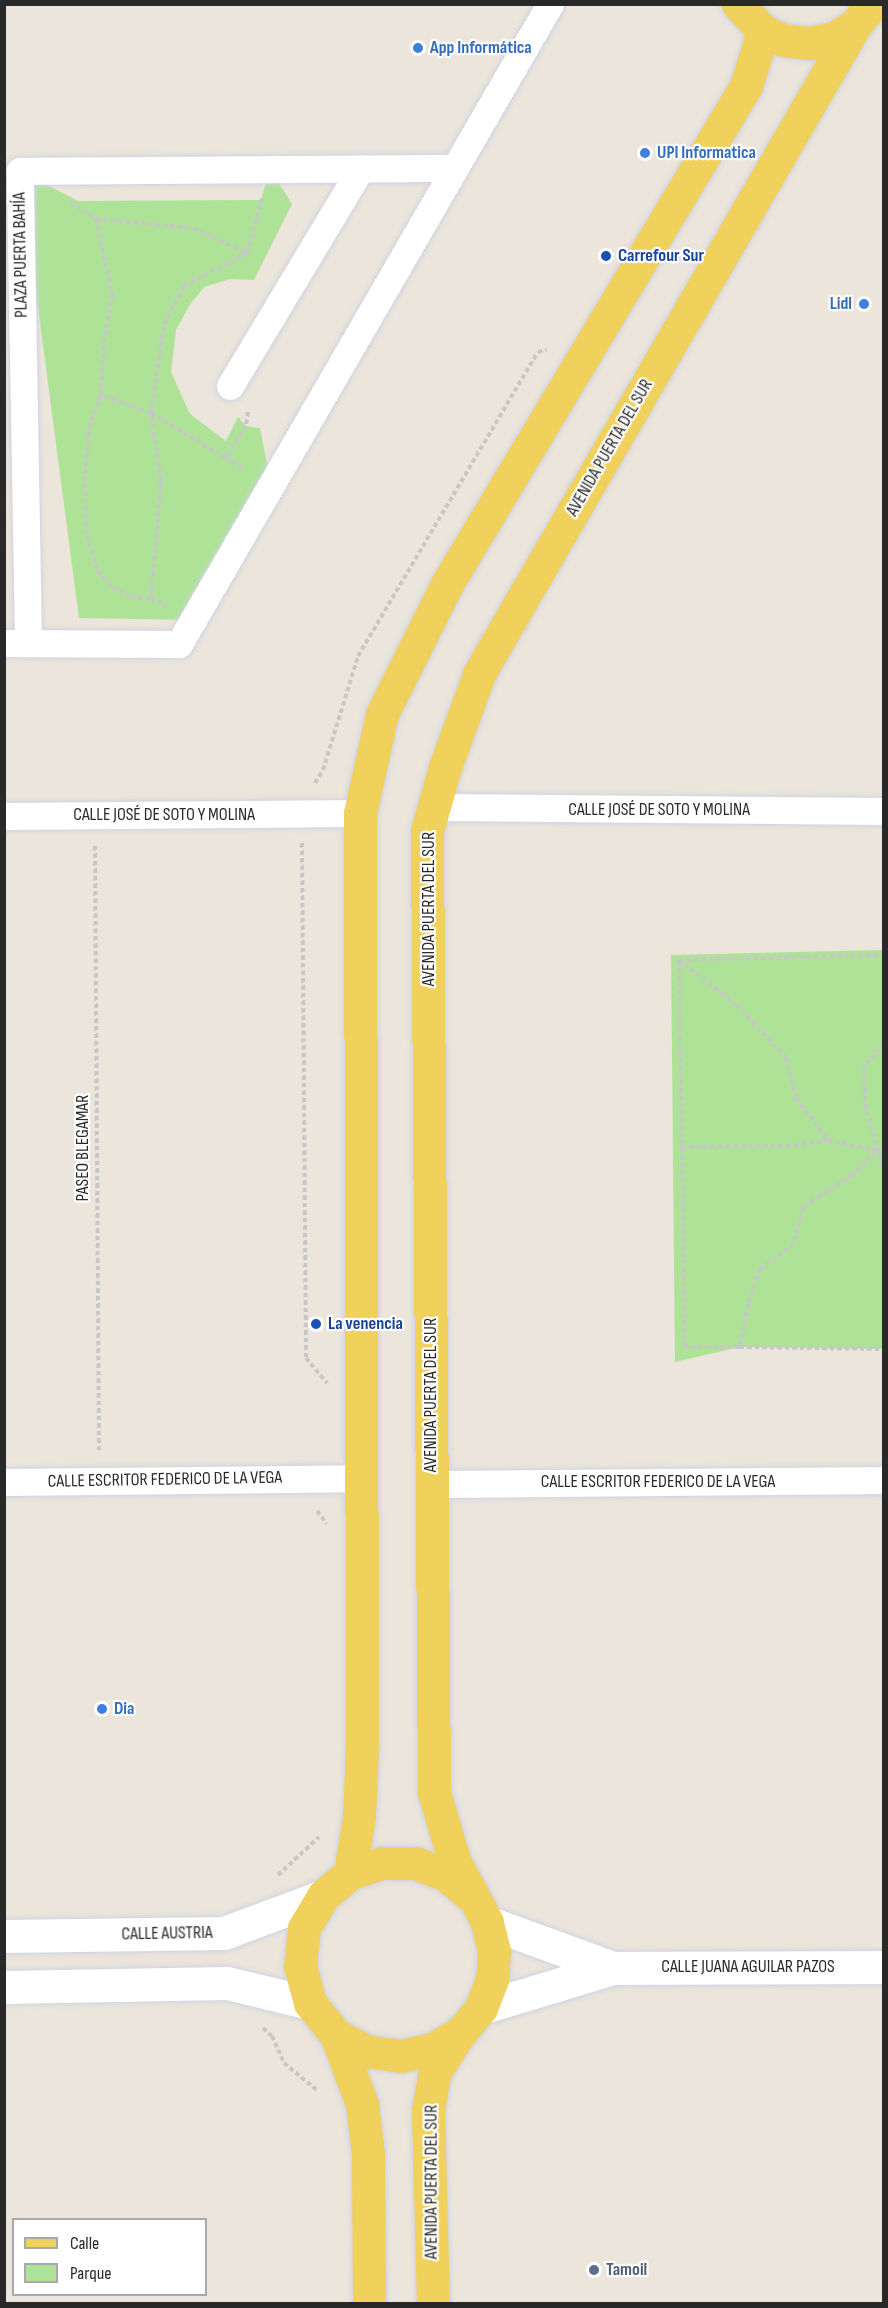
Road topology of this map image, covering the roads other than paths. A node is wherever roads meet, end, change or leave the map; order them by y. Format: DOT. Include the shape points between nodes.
graph roads {
  1 [pos="550,4"];
  2 [pos="738,4"];
  3 [pos="864,14"];
  4 [pos="763,31"];
  5 [pos="361,168"];
  6 [pos="455,168"];
  7 [pos="230,386"];
  8 [pos="16,643"];
  9 [pos="434,807"];
  10 [pos="884,811"];
  11 [pos="360,813"];
  12 [pos="4,816"];
  13 [pos="361,1478"];
  14 [pos="884,1480"];
  15 [pos="4,1482"];
  16 [pos="432,1484"];
  17 [pos="351,1873"];
  18 [pos="323,1896"];
  19 [pos="478,1909"];
  20 [pos="4,1936"];
  21 [pos="884,1967"];
  22 [pos="613,1968"];
  23 [pos="4,1987"];
  24 [pos="310,2002"];
  25 [pos="481,2008"];
  26 [pos="460,2032"];
  27 [pos="336,2035"];
  28 [pos="369,2304"];
  29 [pos="433,2304"];
  1 -- 6 [label="street, PLAZA PUERTA BAHÍA"];
  2 -- 4 [label="main road, AVENIDA PUERTA DEL SUR"];
  3 -- 4 [label="main road, AVENIDA PUERTA DEL SUR" via="834,38 809,43 783,40"];
  3 -- 9 [label="main road, AVENIDA PUERTA DEL SUR" via="480,672"];
  4 -- 11 [label="main road" via="746,86 447,584 382,714"];
  5 -- 6 [label="street, PLAZA PUERTA BAHÍA"];
  5 -- 7 [label="street"];
  5 -- 8 [label="street, PLAZA PUERTA BAHÍA" via="20,171"];
  6 -- 8 [label="street, PLAZA PUERTA BAHÍA" via="179,644"];
  9 -- 10 [label="street, CALLE JOSÉ DE SOTO Y MOLINA"];
  9 -- 16 [label="main road, AVENIDA PUERTA DEL SUR" via="427,831"];
  11 -- 12 [label="street, CALLE JOSÉ DE SOTO Y MOLINA"];
  11 -- 13 [label="main road"];
  13 -- 15 [label="street, CALLE ESCRITOR FEDERICO DE LA VEGA"];
  13 -- 17 [label="main road" via="362,1747 359,1816"];
  14 -- 16 [label="street, CALLE ESCRITOR FEDERICO DE LA VEGA"];
  16 -- 19 [label="main road, AVENIDA PUERTA DEL SUR" via="434,1792 441,1827"];
  17 -- 18 [label="main road, AVENIDA PUERTA DEL SUR"];
  17 -- 19 [label="main road, AVENIDA PUERTA DEL SUR" via="382,1863 415,1863 446,1875"];
  18 -- 20 [label="street, CALLE AUSTRIA" via="224,1933"];
  18 -- 24 [label="main road, AVENIDA PUERTA DEL SUR" via="304,1928 300,1966"];
  19 -- 22 [label="street, CALLE JUANA AGUILAR PAZOS"];
  19 -- 25 [label="main road, AVENIDA PUERTA DEL SUR" via="494,1951 492,1980"];
  21 -- 22 [label="street, CALLE JUANA AGUILAR PAZOS"];
  22 -- 25 [label="street, CALLE JUANA AGUILAR PAZOS"];
  23 -- 24 [label="street" via="227,1983"];
  24 -- 27 [label="main road, AVENIDA PUERTA DEL SUR"];
  25 -- 26 [label="main road, AVENIDA PUERTA DEL SUR"];
  26 -- 27 [label="main road, AVENIDA PUERTA DEL SUR" via="433,2049 400,2056 366,2051"];
  26 -- 29 [label="main road, AVENIDA PUERTA DEL SUR" via="435,2072 428,2110"];
  27 -- 28 [label="main road, AVENIDA PUERTA DEL SUR" via="362,2104 368,2154"];
}
